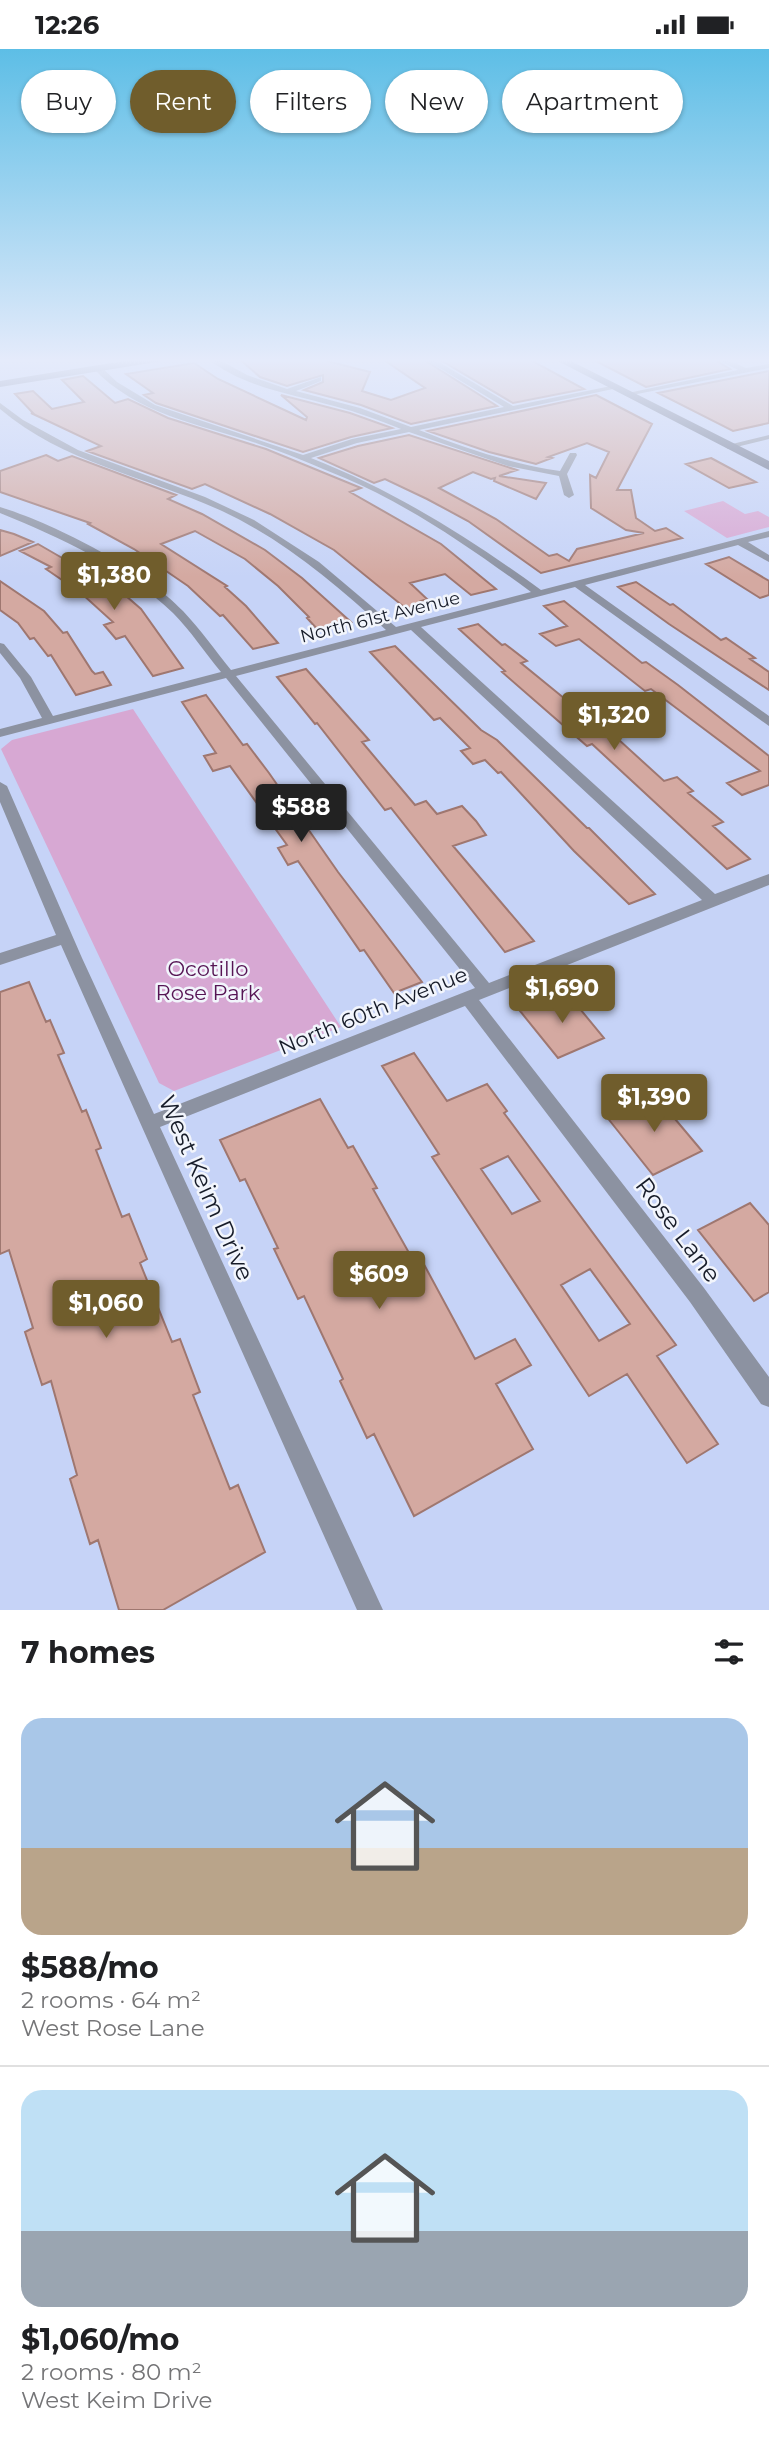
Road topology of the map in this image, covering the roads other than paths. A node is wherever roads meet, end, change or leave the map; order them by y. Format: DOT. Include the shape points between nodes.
graph roads {
  1 [pos="34,431"];
  2 [pos="221,431"];
  3 [pos="400,431"];
  4 [pos="421,431"];
  5 [pos="699,431"];
  6 [pos="769,437"];
  7 [pos="729,446"];
  8 [pos="573,455"];
  9 [pos="303,458"];
  10 [pos="769,466"];
  11 [pos="563,474"];
  12 [pos="569,495"];
  13 [pos="0,510"];
  14 [pos="769,534"];
  15 [pos="740,542"];
  16 [pos="769,559"];
  17 [pos="577,584"];
  18 [pos="540,594"];
  19 [pos="414,627"];
  20 [pos="395,632"];
  21 [pos="0,646"];
  22 [pos="230,673"];
  23 [pos="49,720"];
  24 [pos="769,722"];
  25 [pos="0,733"];
  26 [pos="0,786"];
  27 [pos="769,879"];
  28 [pos="713,901"];
  29 [pos="66,938"];
  30 [pos="0,959"];
  31 [pos="477,995"];
  32 [pos="150,1123"];
  33 [pos="769,1396"];
  34 [pos="369,1610"];
  1 -- 20 [label="street" via="189,493 267,532 341,583"];
  2 -- 9 [label="street"];
  3 -- 9 [label="street" via="340,444"];
  4 -- 11 [label="street" via="519,468"];
  5 -- 7 [label="street"];
  6 -- 7 [label="street"];
  7 -- 10 [label="street"];
  8 -- 11 [label="street"];
  9 -- 18 [label="street" via="399,502"];
  11 -- 12 [label="street"];
  13 -- 22 [label="street, Rose Lane" via="72,540 147,586 191,625"];
  14 -- 15 [label="street, North 61st Avenue"];
  15 -- 16 [label="street"];
  15 -- 17 [label="street, North 61st Avenue"];
  17 -- 18 [label="street, North 61st Avenue"];
  17 -- 24 [label="street"];
  18 -- 19 [label="street, North 61st Avenue"];
  19 -- 20 [label="street, North 61st Avenue"];
  19 -- 28 [label="street"];
  20 -- 22 [label="street, North 61st Avenue"];
  21 -- 23 [label="street"];
  22 -- 23 [label="street, North 61st Avenue"];
  22 -- 31 [label="street, Rose Lane"];
  23 -- 25 [label="street, North 61st Avenue"];
  26 -- 29 [label="street, West Keim Drive"];
  27 -- 28 [label="street, North 60th Avenue"];
  28 -- 31 [label="street, North 60th Avenue"];
  29 -- 30 [label="street"];
  29 -- 32 [label="street, West Keim Drive"];
  31 -- 32 [label="street, North 60th Avenue"];
  31 -- 33 [label="street, Rose Lane"];
  32 -- 34 [label="street, West Keim Drive"];
}
